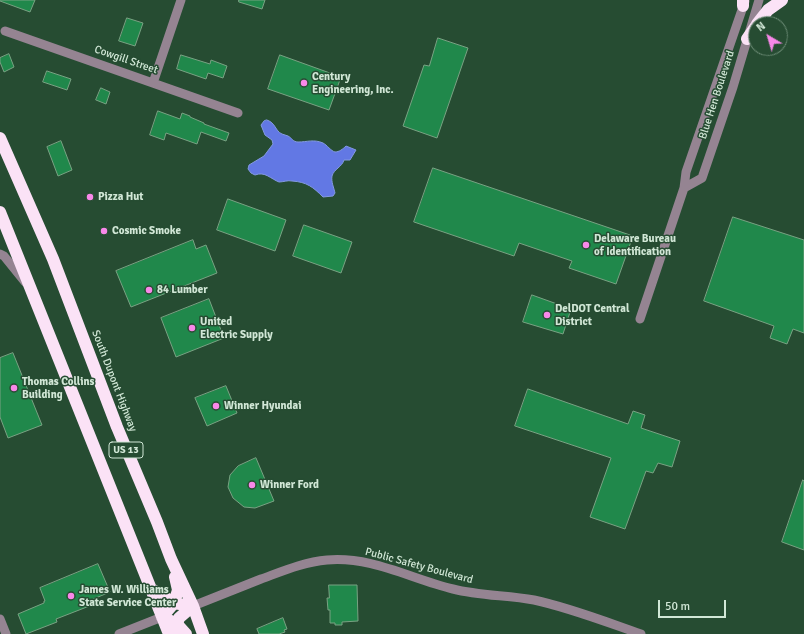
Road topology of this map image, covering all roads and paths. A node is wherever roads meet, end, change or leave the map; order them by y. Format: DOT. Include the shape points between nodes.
graph roads {
  1 [pos="181,0"];
  2 [pos="759,0"];
  3 [pos="782,0"];
  4 [pos="744,2"];
  5 [pos="764,16"];
  6 [pos="5,30"];
  7 [pos="747,39"];
  8 [pos="153,83"];
  9 [pos="238,113"];
  10 [pos="0,138"];
  11 [pos="684,188"];
  12 [pos="0,212"];
  13 [pos="0,254"];
  14 [pos="31,289"];
  15 [pos="640,319"];
  16 [pos="171,559"];
  17 [pos="150,588"];
  18 [pos="174,604"];
  19 [pos="193,606"];
  20 [pos="162,617"];
  21 [pos="0,619"];
  22 [pos="173,631"];
  23 [pos="6,634"];
  24 [pos="119,634"];
  25 [pos="186,634"];
  26 [pos="203,634"];
  27 [pos="641,634"];
  1 -- 8 [label="street"];
  2 -- 7 [label="street, Blue Hen Boulevard"];
  3 -- 5 [label="highway"];
  4 -- 11 [label="street, Blue Hen Boulevard" via="686,172"];
  6 -- 8 [label="street, Cowgill Street"];
  7 -- 11 [label="street, Blue Hen Boulevard" via="702,178"];
  8 -- 9 [label="street, Cowgill Street"];
  10 -- 16 [label="highway, South Dupont Highway / US 13" via="53,259"];
  11 -- 15 [label="street, Blue Hen Boulevard"];
  12 -- 14 [label="highway, US 13"];
  13 -- 14 [label="street"];
  14 -- 17 [label="highway, US 13"];
  16 -- 18 [label="highway" via="178,590"];
  16 -- 19 [label="highway, South Dupont Highway / US 13"];
  17 -- 18 [label="highway"];
  17 -- 20 [label="highway, US 13"];
  18 -- 19 [label="highway"];
  18 -- 20 [label="highway"];
  19 -- 22 [label="highway" via="179,618"];
  19 -- 26 [label="highway, South Dupont Highway / US 13"];
  19 -- 27 [label="street, Public Safety Boulevard" via="298,565 348,560 381,566 453,589 518,597 555,606"];
  20 -- 22 [label="highway"];
  20 -- 24 [label="street"];
  21 -- 23 [label="street"];
  22 -- 25 [label="highway"];
}
